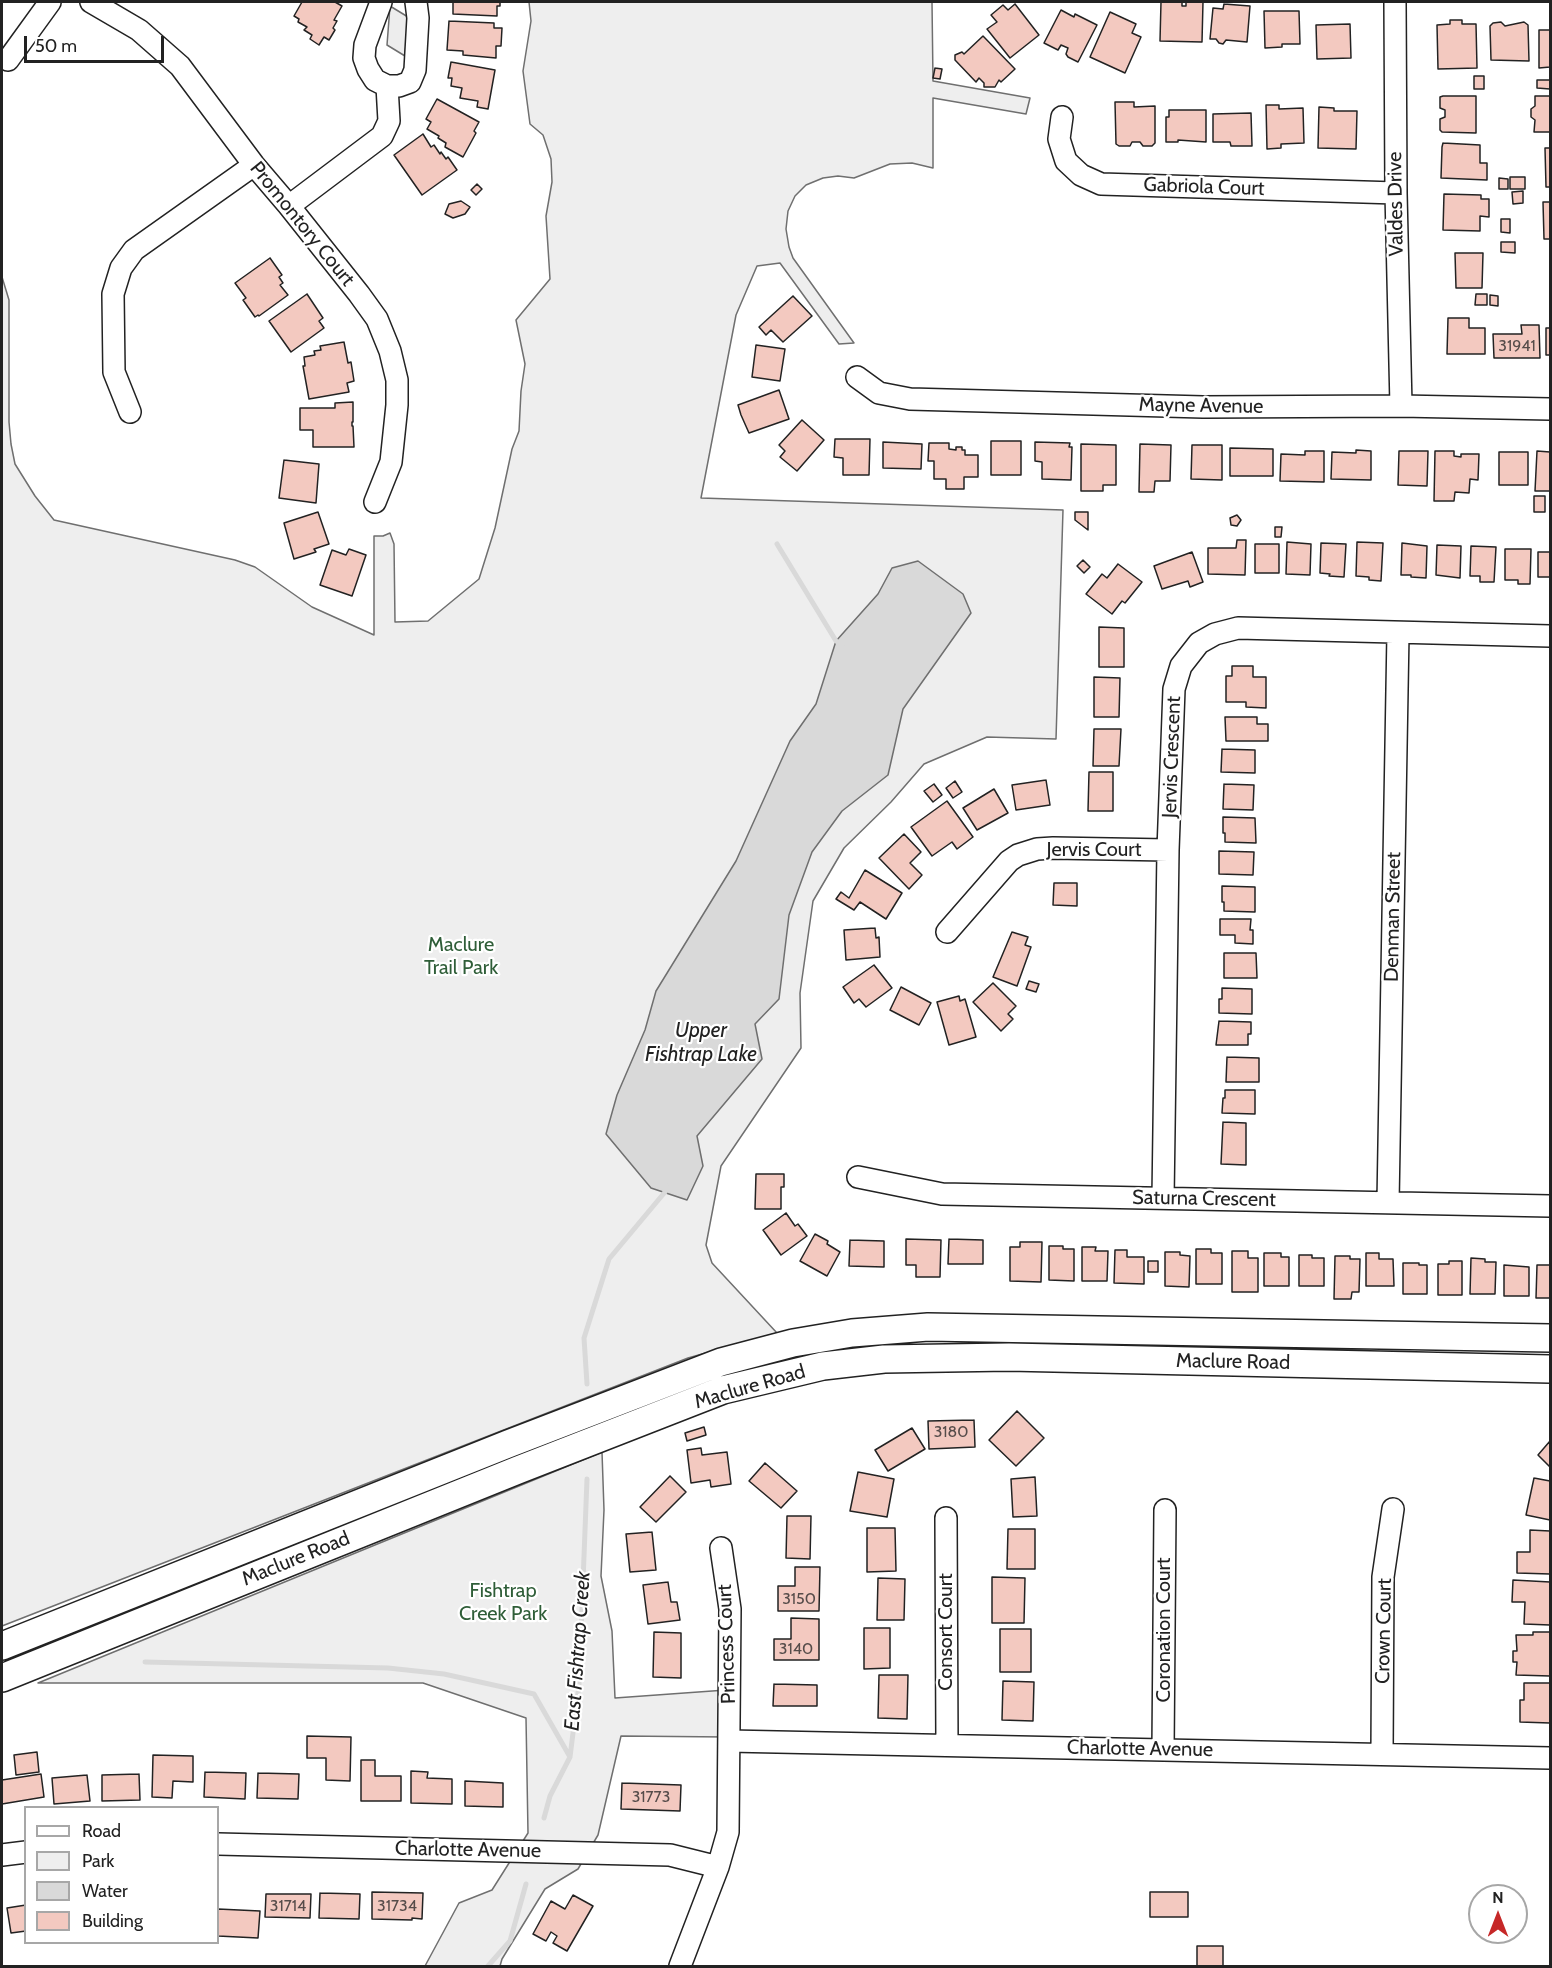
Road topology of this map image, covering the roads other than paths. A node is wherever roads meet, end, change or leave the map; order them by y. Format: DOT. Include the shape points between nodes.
graph roads {
  1 [pos="50,2"];
  2 [pos="91,2"];
  3 [pos="381,2"];
  4 [pos="416,2"];
  5 [pos="1395,2"];
  6 [pos="8,60"];
  7 [pos="387,86"];
  8 [pos="1062,117"];
  9 [pos="254,165"];
  10 [pos="1396,193"];
  11 [pos="289,206"];
  12 [pos="857,377"];
  13 [pos="1401,406"];
  14 [pos="1551,409"];
  15 [pos="130,412"];
  16 [pos="375,502"];
  17 [pos="1398,633"];
  18 [pos="1551,636"];
  19 [pos="1168,850"];
  20 [pos="947,932"];
  21 [pos="858,1178"];
  22 [pos="1163,1198"];
  23 [pos="1388,1202"];
  24 [pos="1551,1206"];
  25 [pos="1551,1338"];
  26 [pos="1551,1369"];
  27 [pos="1393,1509"];
  28 [pos="1165,1510"];
  29 [pos="946,1518"];
  30 [pos="721,1548"];
  31 [pos="2,1646"];
  32 [pos="2,1678"];
  33 [pos="729,1741"];
  34 [pos="946,1745"];
  35 [pos="1163,1750"];
  36 [pos="1382,1754"];
  37 [pos="1551,1758"];
  38 [pos="219,1844"];
  39 [pos="24,1852"];
  40 [pos="2,1856"];
  41 [pos="718,1867"];
  42 [pos="680,1966"];
  1 -- 6 [label="street"];
  2 -- 9 [label="street, Promontory Court" via="139,30 180,66"];
  3 -- 7 [label="street" via="364,58 375,80"];
  4 -- 7 [label="street" via="415,70 410,82"];
  5 -- 10 [label="street, Valdes Drive"];
  7 -- 11 [label="street" via="389,121 382,136"];
  8 -- 10 [label="street, Gabriola Court" via="1059,139 1066,161 1081,175 1101,184"];
  9 -- 11 [label="street, Promontory Court"];
  9 -- 15 [label="street" via="134,250 121,268 113,294 114,372"];
  10 -- 13 [label="street, Valdes Drive"];
  11 -- 16 [label="street, Promontory Court" via="359,294 390,351 397,380 391,462"];
  12 -- 13 [label="street, Mayne Avenue" via="879,393 910,399 1246,408"];
  13 -- 14 [label="street, Mayne Avenue"];
  17 -- 18 [label="street, Jervis Crescent"];
  17 -- 19 [label="street, Jervis Crescent" via="1238,628 1199,643 1181,666 1174,689"];
  17 -- 23 [label="street, Denman Street"];
  19 -- 20 [label="street, Jervis Court" via="1053,848 1018,855 1008,861"];
  19 -- 22 [label="street, Jervis Crescent"];
  21 -- 22 [label="street, Saturna Crescent" via="942,1194"];
  22 -- 23 [label="street, Saturna Crescent"];
  23 -- 24 [label="street, Saturna Crescent"];
  25 -- 31 [label="main road, Maclure Road" via="928,1327 852,1333 794,1343 721,1362"];
  26 -- 32 [label="main road, Maclure Road" via="1009,1357 884,1359 824,1366 712,1395"];
  27 -- 36 [label="street, Crown Court" via="1383,1577"];
  28 -- 35 [label="street, Coronation Court"];
  29 -- 34 [label="street, Consort Court"];
  30 -- 33 [label="street, Princess Court" via="730,1609"];
  33 -- 34 [label="street, Charlotte Avenue"];
  33 -- 41 [label="street, Princess Court" via="728,1832"];
  34 -- 35 [label="street, Charlotte Avenue"];
  35 -- 36 [label="street, Charlotte Avenue"];
  36 -- 37 [label="street, Charlotte Avenue"];
  38 -- 41 [label="street, Charlotte Avenue" via="670,1855"];
  39 -- 40 [label="street"];
  41 -- 42 [label="street, Princess Court"];
}
